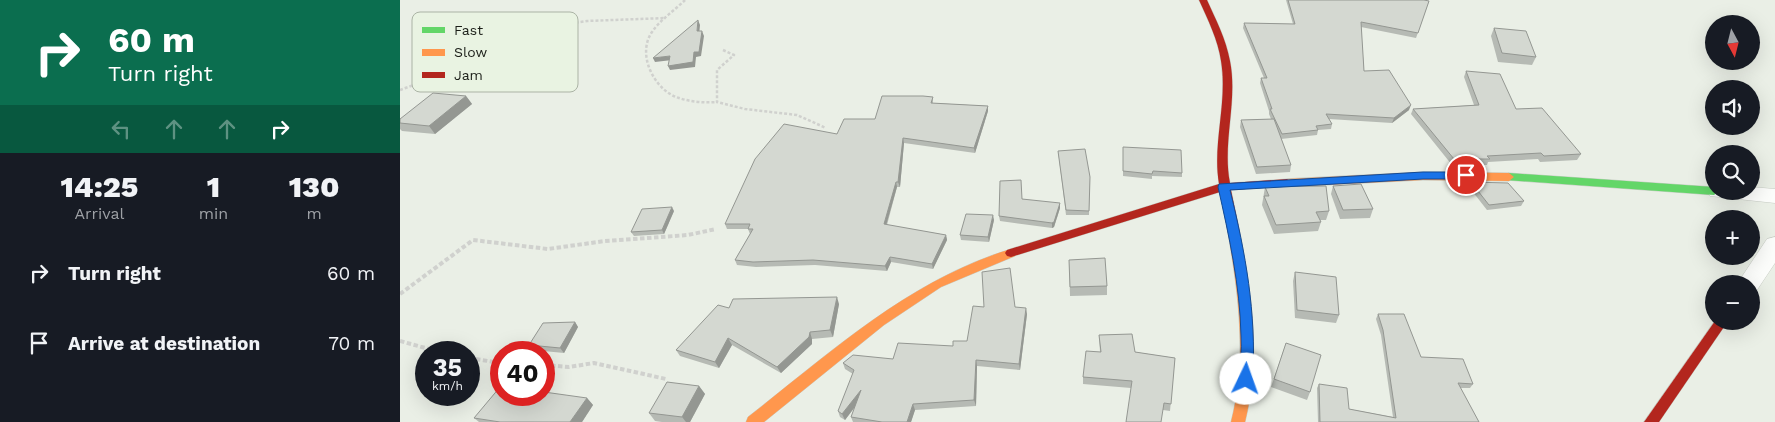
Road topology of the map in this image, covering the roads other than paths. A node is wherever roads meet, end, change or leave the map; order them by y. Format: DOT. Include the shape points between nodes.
graph roads {
  1 [pos="1203,0"];
  2 [pos="1223,187"];
  3 [pos="1705,190"];
  4 [pos="1760,195"];
  5 [pos="1775,196"];
  6 [pos="1775,244"];
  7 [pos="1755,275"];
  8 [pos="1716,330"];
  9 [pos="753,422"];
  10 [pos="1238,422"];
  11 [pos="1651,422"];
  1 -- 2 [label="street" via="1215,22 1226,62 1220,152"];
  2 -- 3 [label="street" via="1466,175"];
  2 -- 9 [label="street" via="1027,247 937,284 879,321"];
  2 -- 10 [label="street" via="1240,265 1248,337 1246,379"];
  4 -- 5 [label="street"];
  6 -- 7 [label="street"];
  8 -- 11 [label="street"];
}
